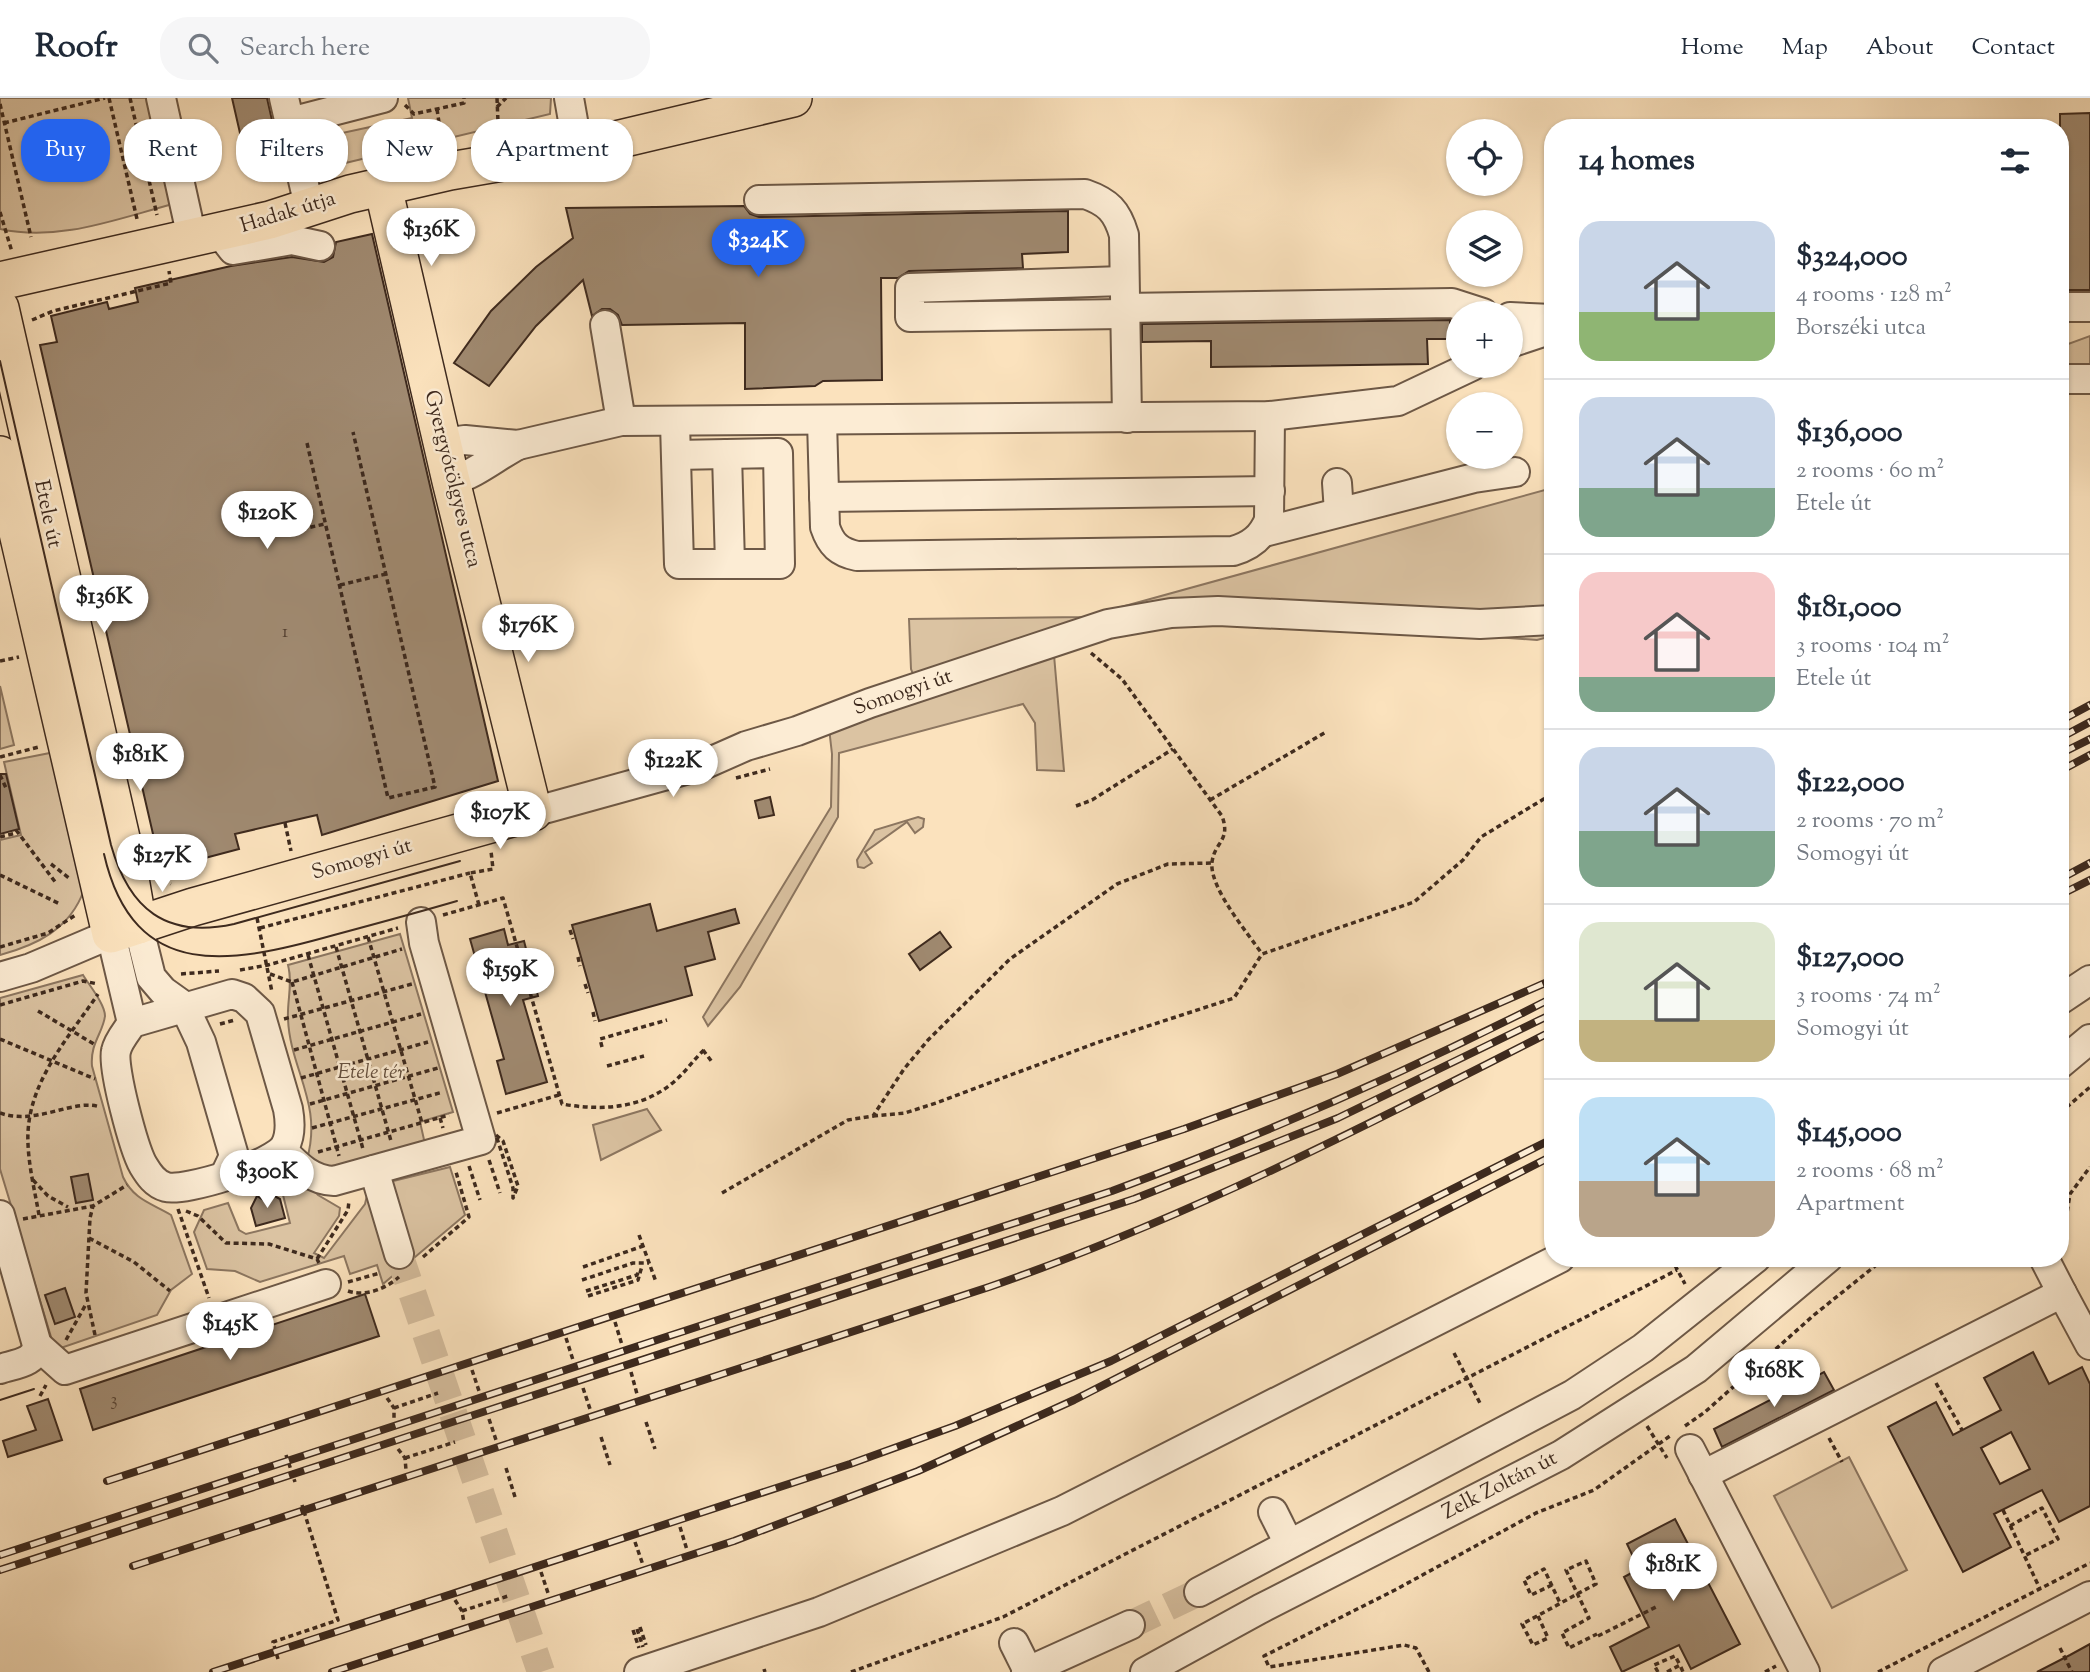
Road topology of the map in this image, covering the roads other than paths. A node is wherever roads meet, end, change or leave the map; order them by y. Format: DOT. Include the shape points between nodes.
graph roads {
  1 [pos="161,98"];
  2 [pos="383,98"];
  3 [pos="569,98"];
  4 [pos="793,98"];
  5 [pos="287,110"];
  6 [pos="573,119"];
  7 [pos="633,136"];
  8 [pos="471,167"];
  9 [pos="383,187"];
  10 [pos="759,200"];
  11 [pos="309,206"];
  12 [pos="206,235"];
  13 [pos="320,246"];
  14 [pos="0,281"];
  15 [pos="1123,301"];
  16 [pos="1446,303"];
  17 [pos="2069,307"];
  18 [pos="2090,307"];
  19 [pos="12,314"];
  20 [pos="1523,318"];
  21 [pos="1544,319"];
  22 [pos="605,325"];
  23 [pos="1544,332"];
  24 [pos="1523,339"];
  25 [pos="1447,378"];
  26 [pos="2069,379"];
  27 [pos="2090,379"];
  28 [pos="1270,416"];
  29 [pos="1127,418"];
  30 [pos="621,422"];
  31 [pos="822,422"];
  32 [pos="675,423"];
  33 [pos="442,443"];
  34 [pos="518,444"];
  35 [pos="727,454"];
  36 [pos="0,455"];
  37 [pos="676,455"];
  38 [pos="1471,469"];
  39 [pos="1492,469"];
  40 [pos="1515,472"];
  41 [pos="451,481"];
  42 [pos="1336,484"];
  43 [pos="1270,491"];
  44 [pos="824,497"];
  45 [pos="1339,512"];
  46 [pos="1264,532"];
  47 [pos="730,564"];
  48 [pos="1544,620"];
  49 [pos="533,812"];
  50 [pos="129,873"];
  51 [pos="193,907"];
  52 [pos="125,929"];
  53 [pos="422,932"];
  54 [pos="0,977"];
  55 [pos="2090,980"];
  56 [pos="2069,994"];
  57 [pos="184,1006"];
  58 [pos="132,1023"];
  59 [pos="2090,1039"];
  60 [pos="2069,1056"];
  61 [pos="280,1152"];
  62 [pos="372,1171"];
  63 [pos="225,1175"];
  64 [pos="2,1231"];
  65 [pos="390,1264"];
  66 [pos="1544,1266"];
  67 [pos="1745,1267"];
  68 [pos="1817,1267"];
  69 [pos="329,1272"];
  70 [pos="2055,1278"];
  71 [pos="37,1345"];
  72 [pos="2090,1345"];
  73 [pos="0,1369"];
  74 [pos="1690,1449"];
  75 [pos="1703,1475"];
  76 [pos="1273,1512"];
  77 [pos="1288,1542"];
  78 [pos="1199,1592"];
  79 [pos="2090,1596"];
  80 [pos="1130,1625"];
  81 [pos="1014,1643"];
  82 [pos="639,1672"];
  83 [pos="1027,1672"];
  84 [pos="1145,1672"];
  85 [pos="1805,1672"];
  86 [pos="1943,1672"];
  1 -- 12 [label="street"];
  2 -- 5 [label="street"];
  3 -- 6 [label="street"];
  4 -- 7 [label="main road, Hadak útja"];
  5 -- 11 [label="street"];
  8 -- 9 [label="main road, Hadak útja"];
  9 -- 11 [label="main road, Hadak útja"];
  9 -- 33 [label="main road, Gyergyótölgyes utca"];
  10 -- 15 [label="street" via="1085,194 1104,201 1118,215 1124,235"];
  11 -- 12 [label="main road, Hadak útja"];
  12 -- 13 [label="street" via="233,250 292,240"];
  12 -- 14 [label="main road, Hadak útja"];
  15 -- 15 [label="street" via="910,317 910,288"];
  15 -- 16 [label="street"];
  15 -- 29 [label="street"];
  17 -- 18 [label="street"];
  19 -- 50 [label="main road, Etele út"];
  20 -- 21 [label="street"];
  22 -- 30 [label="street"];
  23 -- 24 [label="street"];
  25 -- 28 [label="street" via="1398,401"];
  26 -- 27 [label="street"];
  28 -- 29 [label="street"];
  28 -- 43 [label="street"];
  29 -- 31 [label="street"];
  30 -- 32 [label="street"];
  30 -- 34 [label="street"];
  31 -- 32 [label="street"];
  31 -- 44 [label="street"];
  32 -- 37 [label="street"];
  33 -- 34 [label="street"];
  33 -- 41 [label="main road, Gyergyótölgyes utca"];
  34 -- 41 [label="street" via="473,475"];
  35 -- 37 [label="street"];
  35 -- 47 [label="street"];
  35 -- 47 [label="street" via="778,453 779,481 780,564"];
  36 -- 52 [label="main road, Etele út" via="66,741"];
  37 -- 47 [label="street" via="679,564"];
  38 -- 45 [label="street"];
  39 -- 40 [label="street"];
  41 -- 49 [label="main road, Gyergyótölgyes utca"];
  42 -- 45 [label="street"];
  43 -- 44 [label="street"];
  43 -- 46 [label="street"];
  44 -- 46 [label="street" via="830,542 857,556 1233,551"];
  45 -- 46 [label="street"];
  48 -- 49 [label="street, Somogyi út" via="1480,624 1218,611 1171,613 1108,624 746,746 703,765"];
  49 -- 51 [label="main road, Somogyi út"];
  50 -- 51 [label="main road" via="152,897 169,905"];
  50 -- 52 [label="main road, Etele út"];
  51 -- 52 [label="main road, Somogyi út"];
  52 -- 54 [label="street, Somogyi út"];
  52 -- 57 [label="street" via="143,954 151,977"];
  52 -- 58 [label="street" via="110,989"];
  53 -- 62 [label="street" via="481,1140"];
  55 -- 56 [label="street"];
  57 -- 58 [label="street"];
  57 -- 61 [label="street" via="232,994 260,1013 288,1109 290,1123"];
  57 -- 63 [label="street" via="201,1042 234,1156"];
  58 -- 63 [label="street" via="116,1048 115,1066 143,1166 153,1181 180,1189"];
  59 -- 60 [label="street"];
  61 -- 62 [label="street" via="321,1181"];
  61 -- 63 [label="street"];
  62 -- 65 [label="street"];
  64 -- 71 [label="street"];
  66 -- 82 [label="street" via="1062,1511 820,1612"];
  67 -- 77 [label="street" via="1643,1348 1573,1395"];
  68 -- 84 [label="street, Zelk Zoltán út" via="1696,1369 1561,1455"];
  69 -- 71 [label="street" via="65,1370"];
  70 -- 72 [label="street"];
  70 -- 75 [label="street" via="1925,1363"];
  71 -- 73 [label="street" via="32,1359"];
  74 -- 75 [label="street"];
  75 -- 85 [label="street"];
  76 -- 77 [label="street"];
  77 -- 78 [label="street"];
  79 -- 86 [label="street"];
  80 -- 83 [label="street"];
  81 -- 83 [label="street"];
}
